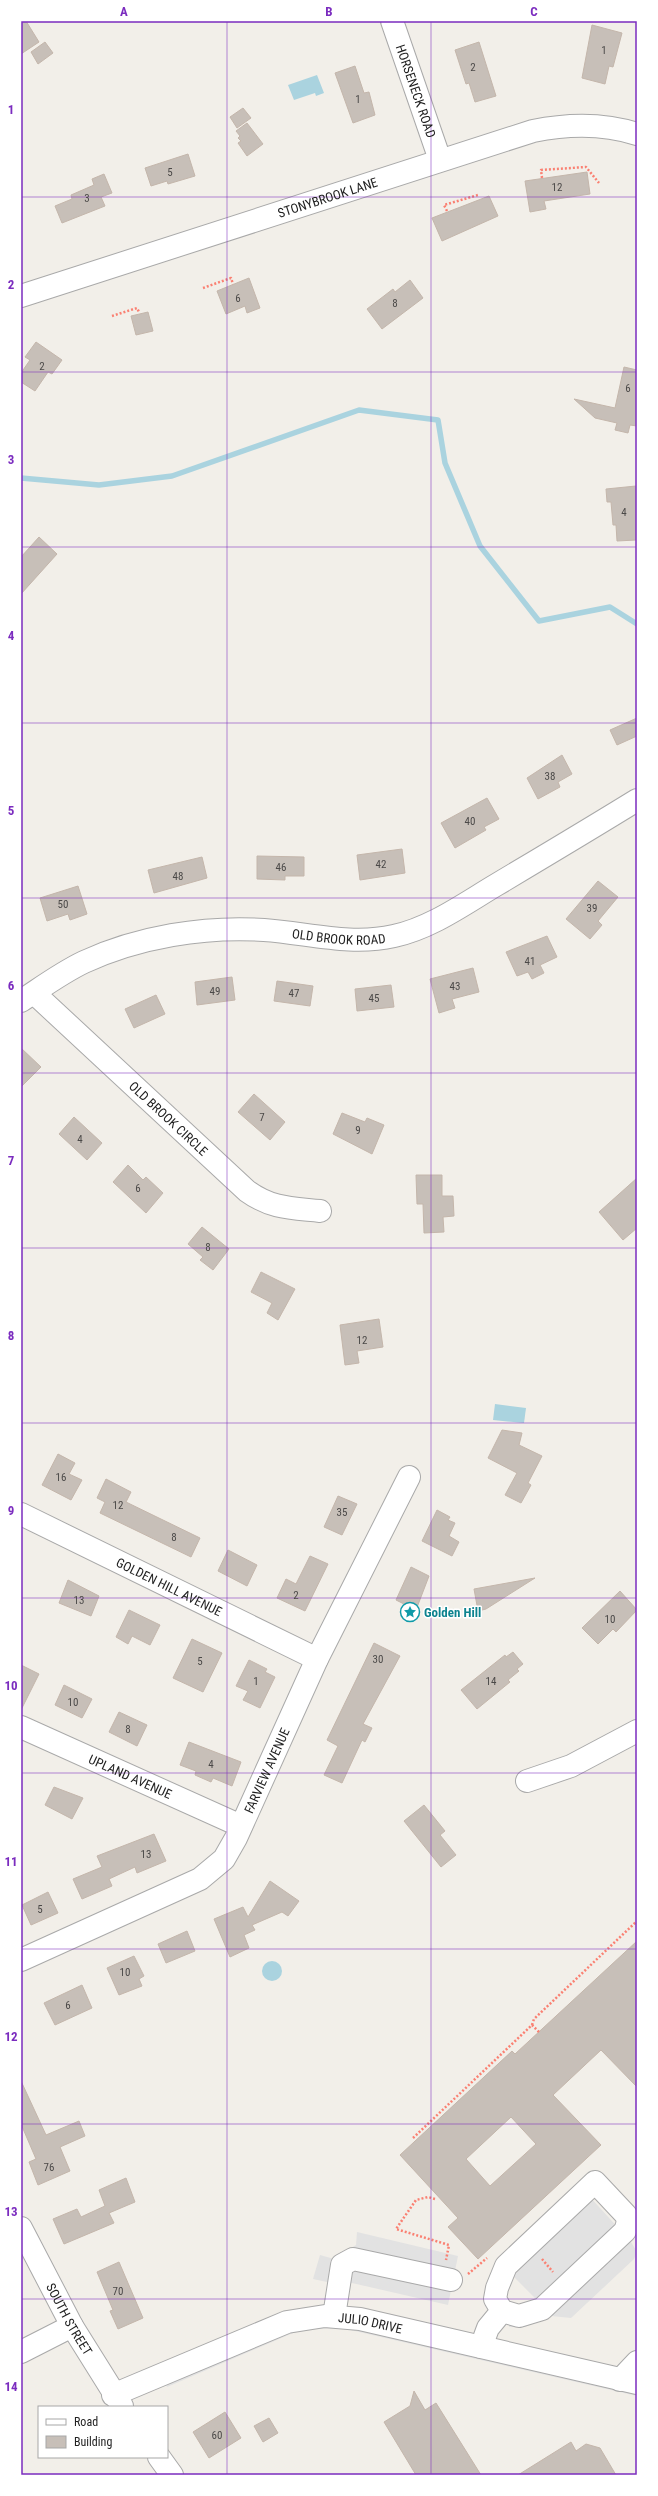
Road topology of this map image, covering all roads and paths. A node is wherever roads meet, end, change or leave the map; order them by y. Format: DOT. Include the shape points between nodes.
graph roads {
  1 [pos="392,21"];
  2 [pos="636,130"];
  3 [pos="440,160"];
  4 [pos="542,178"];
  5 [pos="599,183"];
  6 [pos="478,195"];
  7 [pos="447,211"];
  8 [pos="233,284"];
  9 [pos="203,288"];
  10 [pos="21,296"];
  11 [pos="139,312"];
  12 [pos="112,316"];
  13 [pos="637,800"];
  14 [pos="27,997"];
  15 [pos="320,1211"];
  16 [pos="409,1477"];
  17 [pos="21,1514"];
  18 [pos="317,1659"];
  19 [pos="21,1727"];
  20 [pos="637,1731"];
  21 [pos="528,1781"];
  22 [pos="241,1826"];
  23 [pos="637,1921"];
  24 [pos="21,1960"];
  25 [pos="532,2025"];
  26 [pos="539,2032"];
  27 [pos="413,2138"];
  28 [pos="435,2199"];
  29 [pos="21,2228"];
  30 [pos="27,2253"];
  31 [pos="448,2254"];
  32 [pos="489,2256"];
  33 [pos="545,2262"];
  34 [pos="549,2267"];
  35 [pos="451,2280"];
  36 [pos="502,2311"];
  37 [pos="334,2316"];
  38 [pos="72,2326"];
  39 [pos="482,2347"];
  40 [pos="21,2352"];
  41 [pos="637,2362"];
  42 [pos="629,2382"];
  43 [pos="118,2401"];
  44 [pos="160,2458"];
  45 [pos="172,2475"];
  1 -- 3 [label="street, HORSENECK ROAD"];
  2 -- 3 [label="street, STONYBROOK LANE" via="563,125 533,131"];
  3 -- 10 [label="street, STONYBROOK LANE"];
  4 -- 5 [label="path" via="541,170 586,167"];
  6 -- 7 [label="path" via="444,205"];
  8 -- 9 [label="path" via="231,278"];
  11 -- 12 [label="path" via="137,308"];
  13 -- 14 [label="street, OLD BROOK ROAD" via="461,906 396,936 354,940 263,930 185,934 104,954 60,975"];
  14 -- 15 [label="street, OLD BROOK CIRCLE" via="247,1191 278,1207"];
  16 -- 18 [label="street, FARVIEW AVENUE"];
  17 -- 18 [label="street, GOLDEN HILL AVENUE"];
  18 -- 22 [label="street, FARVIEW AVENUE"];
  19 -- 22 [label="street, UPLAND AVENUE"];
  20 -- 21 [label="street" via="571,1766"];
  22 -- 24 [label="street, FARVIEW AVENUE" via="227,1856 204,1877"];
  23 -- 25 [label="path" via="534,2019"];
  25 -- 26 [label="path"];
  25 -- 27 [label="path"];
  28 -- 31 [label="path" via="428,2197 416,2200 396,2230 449,2245"];
  29 -- 30 [label="street, SOUTH STREET"];
  30 -- 38 [label="street, SOUTH STREET"];
  32 -- 35 [label="path" via="472,2273 464,2276 458,2274"];
  33 -- 34 [label="path"];
  35 -- 37 [label="street" via="353,2259 342,2265"];
  36 -- 36 [label="street" via="519,2316 542,2309 625,2231 628,2222 626,2215 595,2182 506,2266 495,2299"];
  36 -- 39 [label="street" via="488,2328"];
  37 -- 39 [label="street, JULIO DRIVE" via="360,2319"];
  37 -- 43 [label="street, JULIO DRIVE" via="312,2316 287,2322"];
  38 -- 40 [label="street"];
  38 -- 43 [label="street, SOUTH STREET"];
  39 -- 42 [label="street, JULIO DRIVE"];
  41 -- 42 [label="street"];
  44 -- 45 [label="street"];
}
